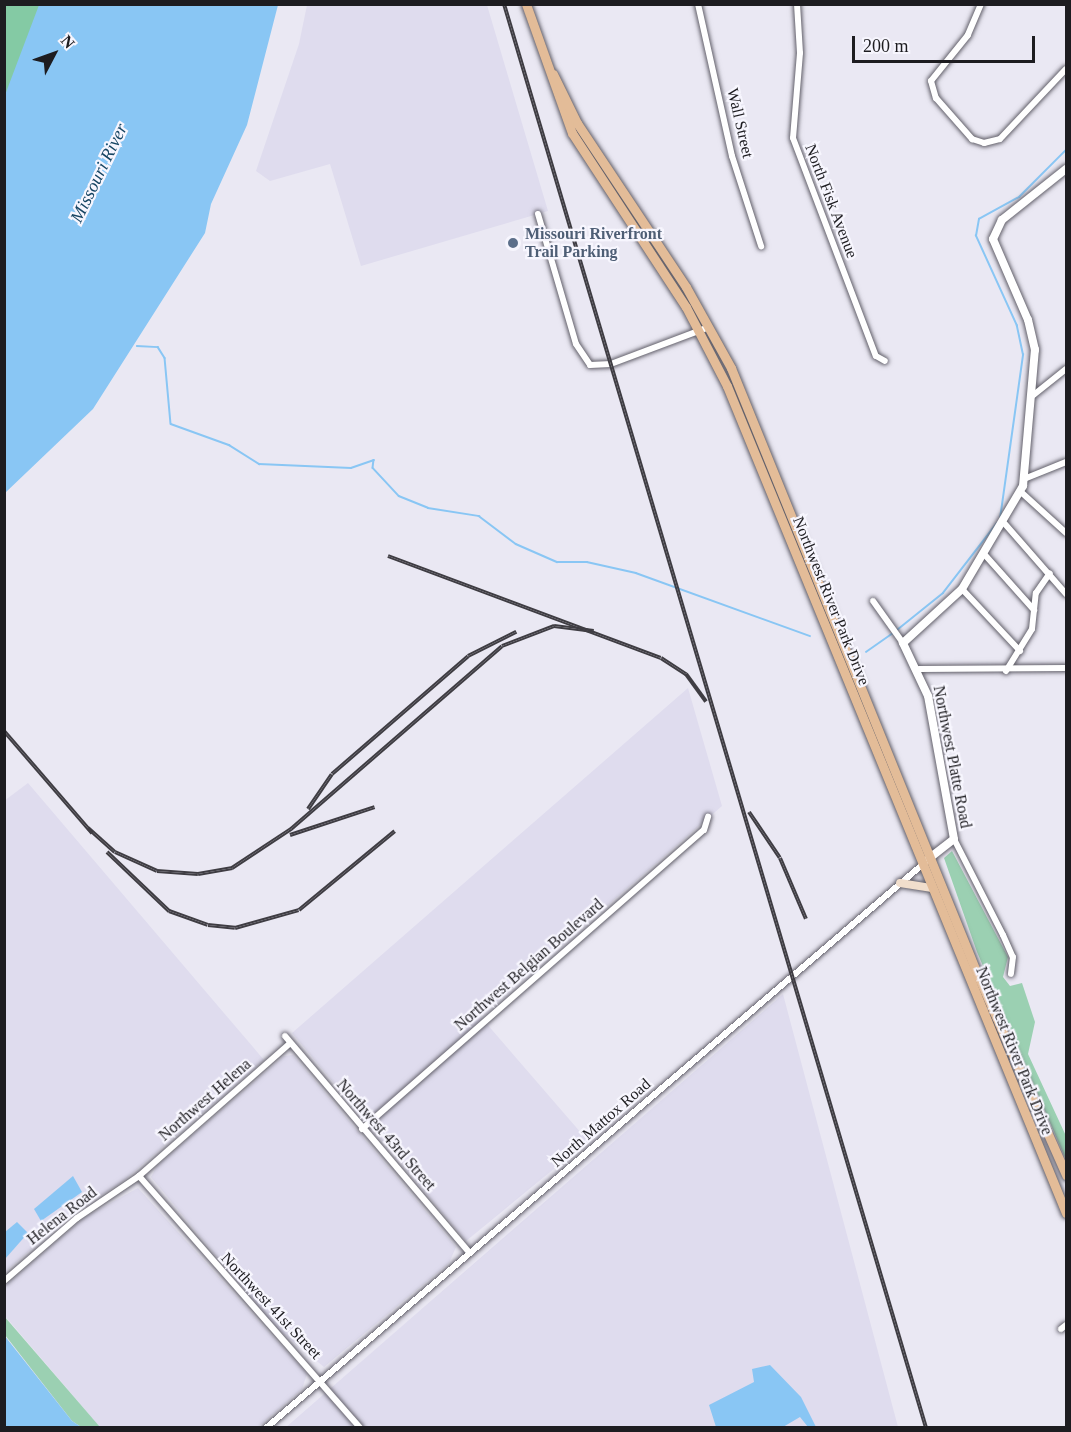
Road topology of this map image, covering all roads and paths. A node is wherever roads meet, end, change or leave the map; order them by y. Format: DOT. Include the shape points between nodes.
graph roads {
  1 [pos="526,4"];
  2 [pos="698,4"];
  3 [pos="796,4"];
  4 [pos="981,4"];
  5 [pos="531,21"];
  6 [pos="1066,69"];
  7 [pos="1065,173"];
  8 [pos="538,213"];
  9 [pos="761,246"];
  10 [pos="710,327"];
  11 [pos="700,332"];
  12 [pos="885,361"];
  13 [pos="1066,369"];
  14 [pos="1031,397"];
  15 [pos="1066,462"];
  16 [pos="1024,479"];
  17 [pos="1021,492"];
  18 [pos="1005,524"];
  19 [pos="1066,533"];
  20 [pos="985,555"];
  21 [pos="1050,573"];
  22 [pos="817,575"];
  23 [pos="805,579"];
  24 [pos="962,589"];
  25 [pos="1066,594"];
  26 [pos="873,601"];
  27 [pos="1034,610"];
  28 [pos="901,641"];
  29 [pos="1020,651"];
  30 [pos="1066,668"];
  31 [pos="919,669"];
  32 [pos="1006,671"];
  33 [pos="708,817"];
  34 [pos="954,839"];
  35 [pos="931,858"];
  36 [pos="922,865"];
  37 [pos="900,883"];
  38 [pos="931,888"];
  39 [pos="1011,974"];
  40 [pos="285,1036"];
  41 [pos="289,1044"];
  42 [pos="362,1129"];
  43 [pos="1066,1175"];
  44 [pos="139,1176"];
  45 [pos="1066,1213"];
  46 [pos="468,1251"];
  47 [pos="4,1281"];
  48 [pos="320,1380"];
  49 [pos="266,1428"];
  50 [pos="360,1428"];
  1 -- 5 [label="main road, Northwest River Park Drive"];
  2 -- 9 [label="street, Wall Street" via="732,156"];
  3 -- 12 [label="street, North Fisk Avenue" via="800,53 792,138 876,356"];
  4 -- 6 [label="street" via="968,35 931,81 936,98 972,139 986,143 1000,139"];
  5 -- 10 [label="main road, Northwest River Park Drive" via="577,123"];
  5 -- 11 [label="main road, Northwest River Park Drive" via="552,87 582,152"];
  7 -- 14 [label="street" via="1002,220 993,239 1033,336"];
  8 -- 11 [label="street" via="576,344 590,365 608,365"];
  10 -- 11 [label="street"];
  10 -- 22 [label="main road, Northwest River Park Drive"];
  11 -- 23 [label="main road, Northwest River Park Drive"];
  13 -- 14 [label="street"];
  14 -- 16 [label="street"];
  15 -- 16 [label="street"];
  16 -- 17 [label="street"];
  17 -- 18 [label="street"];
  17 -- 19 [label="street"];
  18 -- 20 [label="street"];
  18 -- 21 [label="street"];
  20 -- 24 [label="street"];
  20 -- 27 [label="street"];
  21 -- 25 [label="street"];
  21 -- 27 [label="street" via="1036,593"];
  22 -- 23 [label="main road"];
  22 -- 35 [label="main road, Northwest River Park Drive"];
  23 -- 36 [label="main road, Northwest River Park Drive"];
  24 -- 28 [label="street"];
  24 -- 29 [label="street"];
  26 -- 28 [label="street"];
  27 -- 29 [label="street" via="1032,629"];
  28 -- 31 [label="street, Northwest Platte Road"];
  29 -- 32 [label="street"];
  30 -- 32 [label="street"];
  31 -- 32 [label="street"];
  31 -- 34 [label="street, Northwest Platte Road" via="928,696"];
  33 -- 42 [label="street, Northwest Belgian Boulevard" via="704,831"];
  34 -- 35 [label="street, North Mattox Road"];
  34 -- 39 [label="street, Northwest Platte Road" via="1013,957"];
  35 -- 36 [label="street, North Mattox Road"];
  35 -- 43 [label="main road, Northwest River Park Drive"];
  36 -- 37 [label="street, North Mattox Road"];
  36 -- 38 [label="main road, Northwest River Park Drive"];
  37 -- 38 [label="main road"];
  37 -- 46 [label="street, North Mattox Road"];
  38 -- 45 [label="main road, Northwest River Park Drive"];
  40 -- 41 [label="street, Northwest 43rd Street"];
  41 -- 42 [label="street, Northwest 43rd Street"];
  41 -- 44 [label="street, Northwest Helena"];
  42 -- 46 [label="street, Northwest 43rd Street"];
  44 -- 47 [label="street, Helena Road" via="83,1213"];
  44 -- 48 [label="street, Northwest 41st Street"];
  46 -- 48 [label="street, North Mattox Road"];
  48 -- 49 [label="street, North Mattox Road"];
  48 -- 50 [label="street, Northwest 41st Street"];
}
